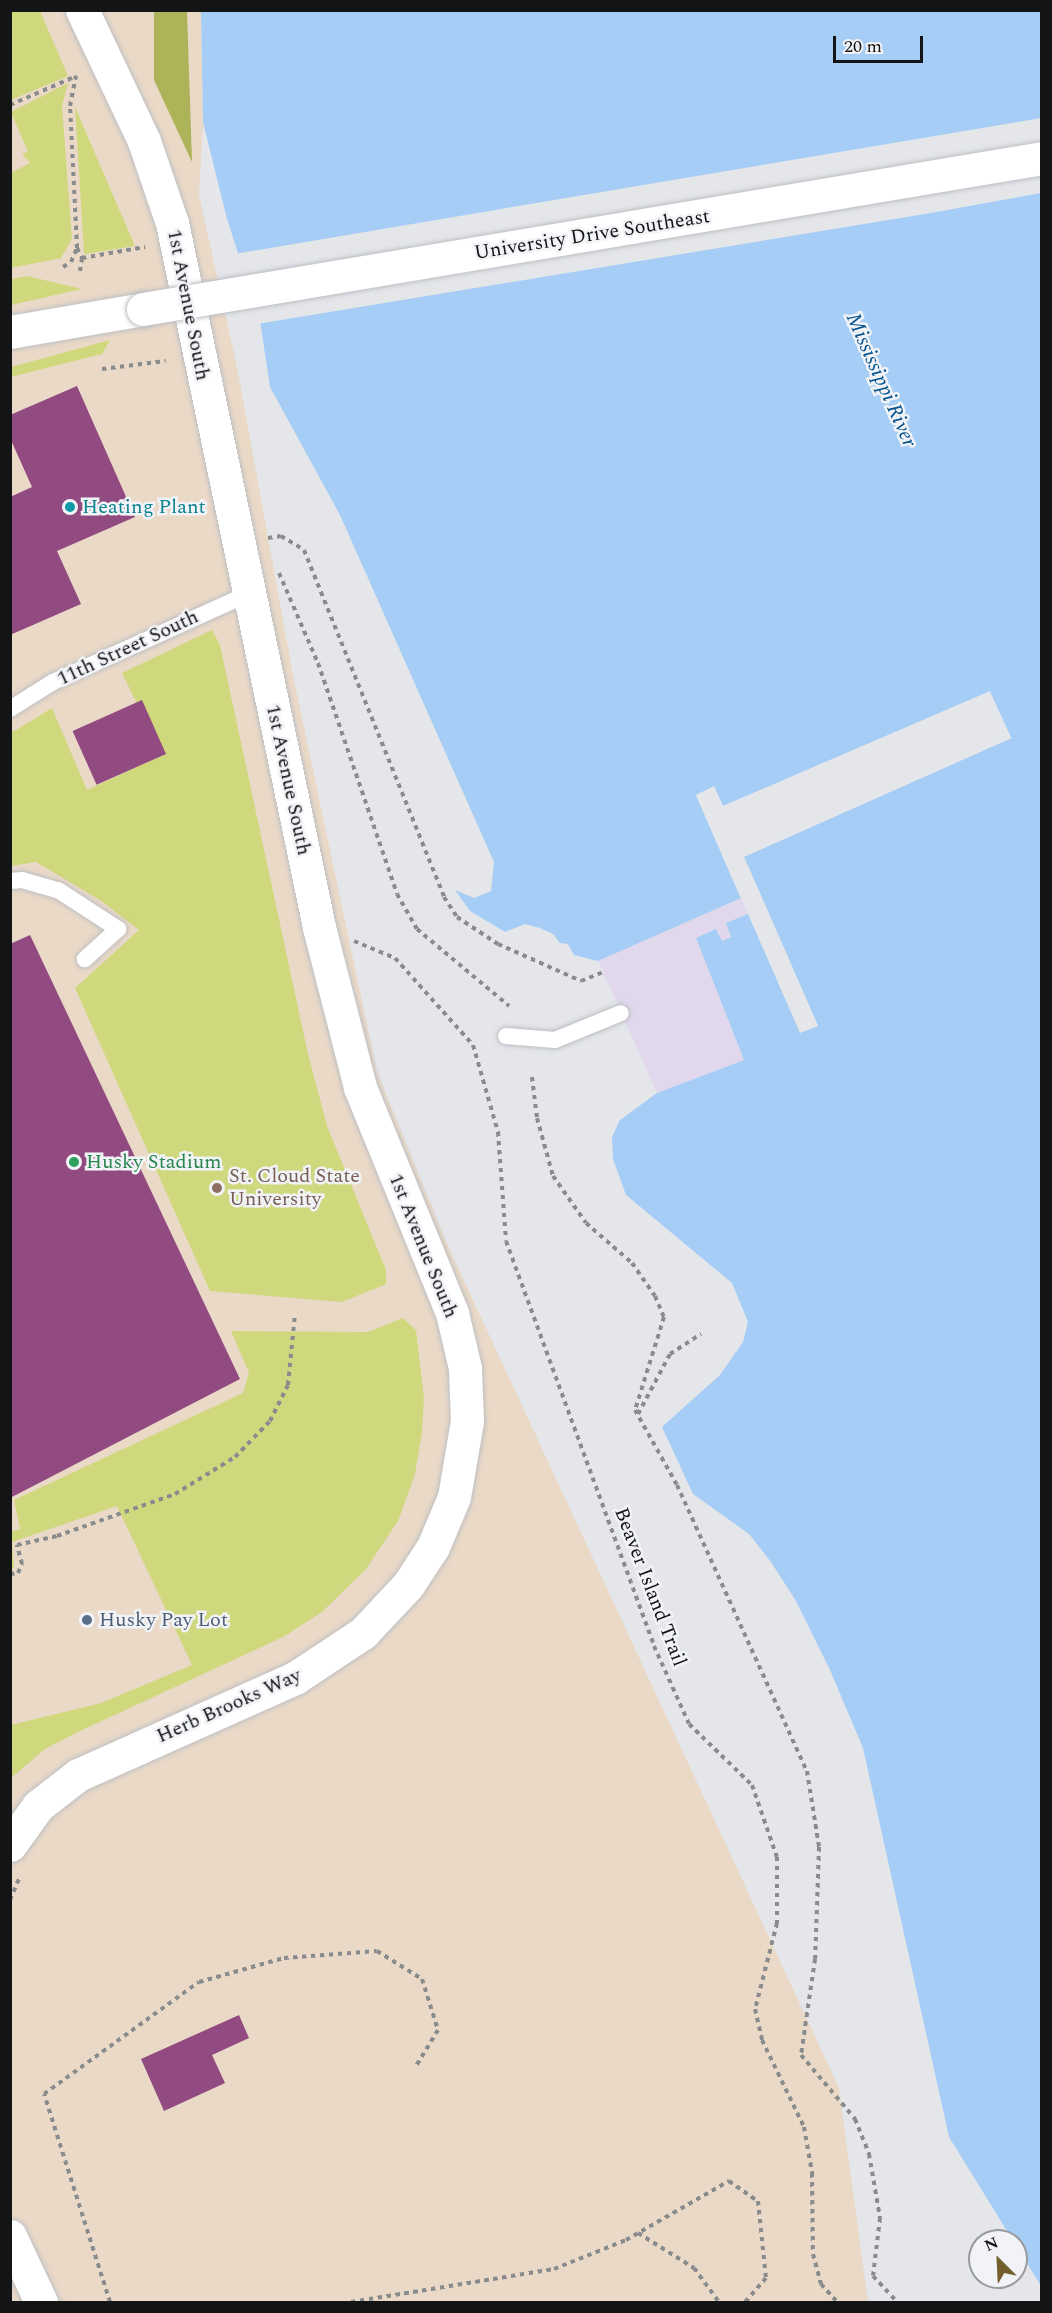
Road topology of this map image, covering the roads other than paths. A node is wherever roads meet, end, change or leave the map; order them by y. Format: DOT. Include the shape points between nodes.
graph roads {
  1 [pos="82,10"];
  2 [pos="1041,158"];
  3 [pos="75,323"];
  4 [pos="10,332"];
  5 [pos="10,347"];
  6 [pos="248,594"];
  7 [pos="10,709"];
  8 [pos="10,881"];
  9 [pos="85,959"];
  10 [pos="621,1013"];
  11 [pos="506,1036"];
  12 [pos="433,1547"];
  13 [pos="10,1845"];
  14 [pos="10,2236"];
  15 [pos="41,2302"];
  1 -- 6 [label="street, 1st Avenue South" via="160,181"];
  2 -- 3 [label="street, University Drive Southeast, bridge"];
  3 -- 4 [label="street"];
  3 -- 5 [label="street"];
  6 -- 7 [label="lane, 11th Street South" via="53,682"];
  6 -- 12 [label="street, 1st Avenue South" via="319,927 360,1087 452,1313 465,1368 468,1402 461,1468"];
  8 -- 9 [label="lane" via="58,890 118,929"];
  10 -- 11 [label="lane" via="555,1040"];
  12 -- 13 [label="street, Herb Brooks Way" via="385,1612 344,1648 295,1678 78,1776 38,1806"];
  14 -- 15 [label="street"];
}
